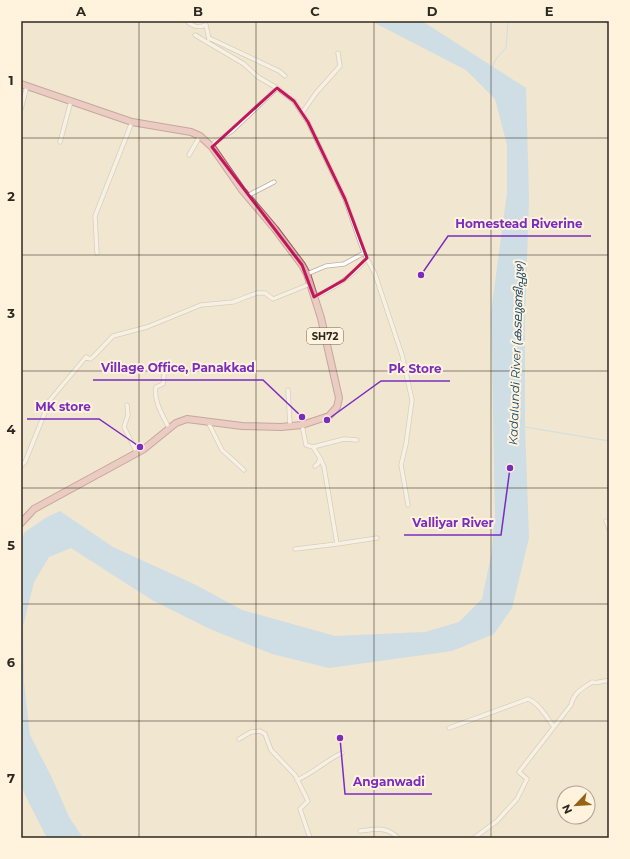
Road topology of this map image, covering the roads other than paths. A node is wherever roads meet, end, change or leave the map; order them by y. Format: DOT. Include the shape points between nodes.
graph roads {
  1 [pos="187,21"];
  2 [pos="195,35"];
  3 [pos="209,38"];
  4 [pos="210,43"];
  5 [pos="338,53"];
  6 [pos="285,76"];
  7 [pos="24,85"];
  8 [pos="277,88"];
  9 [pos="71,101"];
  10 [pos="21,109"];
  11 [pos="302,113"];
  12 [pos="132,122"];
  13 [pos="200,136"];
  14 [pos="60,142"];
  15 [pos="212,147"];
  16 [pos="189,155"];
  17 [pos="274,182"];
  18 [pos="247,196"];
  19 [pos="97,253"];
  20 [pos="364,253"];
  21 [pos="367,258"];
  22 [pos="307,274"];
  23 [pos="310,284"];
  24 [pos="314,297"];
  25 [pos="165,367"];
  26 [pos="288,390"];
  27 [pos="128,405"];
  28 [pos="208,422"];
  29 [pos="302,424"];
  30 [pos="290,425"];
  31 [pos="169,428"];
  32 [pos="357,440"];
  33 [pos="313,447"];
  34 [pos="137,453"];
  35 [pos="320,458"];
  36 [pos="21,466"];
  37 [pos="315,466"];
  38 [pos="244,470"];
  39 [pos="408,505"];
  40 [pos="606,521"];
  41 [pos="21,523"];
  42 [pos="609,529"];
  43 [pos="377,538"];
  44 [pos="337,544"];
  45 [pos="295,549"];
  46 [pos="609,681"];
  47 [pos="554,727"];
  48 [pos="449,728"];
  49 [pos="238,739"];
  50 [pos="342,753"];
  51 [pos="298,780"];
  52 [pos="360,831"];
  53 [pos="310,838"];
  54 [pos="398,838"];
  55 [pos="474,838"];
  1 -- 3 [label="street" via="198,28 206,25"];
  2 -- 4 [label="street"];
  3 -- 4 [label="street"];
  3 -- 6 [label="street"];
  4 -- 8 [label="street"];
  5 -- 11 [label="street" via="340,66"];
  7 -- 9 [label="main road, SH72"];
  7 -- 10 [label="street"];
  8 -- 11 [label="street" via="294,101"];
  8 -- 15 [label="street"];
  9 -- 12 [label="main road, SH72"];
  9 -- 14 [label="street"];
  11 -- 20 [label="street" via="345,200"];
  12 -- 13 [label="main road, SH72" via="181,129"];
  12 -- 19 [label="street" via="95,216"];
  13 -- 15 [label="main road, SH72"];
  13 -- 16 [label="street"];
  15 -- 18 [label="main road, SH72"];
  17 -- 18 [label="street"];
  18 -- 22 [label="main road, SH72"];
  20 -- 21 [label="street"];
  20 -- 22 [label="street" via="344,264 326,266"];
  21 -- 24 [label="street" via="339,284"];
  21 -- 39 [label="street" via="375,274 402,355 412,400 401,465"];
  22 -- 23 [label="main road, SH72"];
  23 -- 24 [label="main road, SH72"];
  23 -- 36 [label="street" via="273,299 265,293 257,293 233,302 201,305 147,327 113,336 93,358 86,357 50,400 25,462"];
  24 -- 29 [label="main road, SH72" via="339,398 337,407 328,416"];
  25 -- 31 [label="street" via="163,384 156,387 155,393"];
  26 -- 30 [label="street"];
  27 -- 34 [label="street" via="124,428"];
  28 -- 30 [label="main road, SH72" via="264,427"];
  28 -- 31 [label="main road, SH72" via="187,419"];
  28 -- 38 [label="street" via="222,450"];
  29 -- 30 [label="main road, SH72"];
  29 -- 33 [label="street" via="306,445"];
  31 -- 34 [label="main road, SH72"];
  32 -- 33 [label="street" via="344,439"];
  33 -- 35 [label="street"];
  34 -- 41 [label="main road, SH72" via="34,509"];
  35 -- 37 [label="street"];
  35 -- 44 [label="street" via="324,467"];
  40 -- 42 [label="street"];
  43 -- 44 [label="street"];
  44 -- 45 [label="street"];
  46 -- 47 [label="street" via="592,682 576,694"];
  47 -- 48 [label="street" via="537,705 528,699"];
  47 -- 55 [label="street" via="519,772 527,779 517,799 497,821"];
  49 -- 51 [label="street" via="251,732 260,731 265,734 270,750"];
  50 -- 51 [label="street"];
  51 -- 53 [label="street" via="308,800 300,809"];
  52 -- 54 [label="street" via="377,828 393,832"];
}
